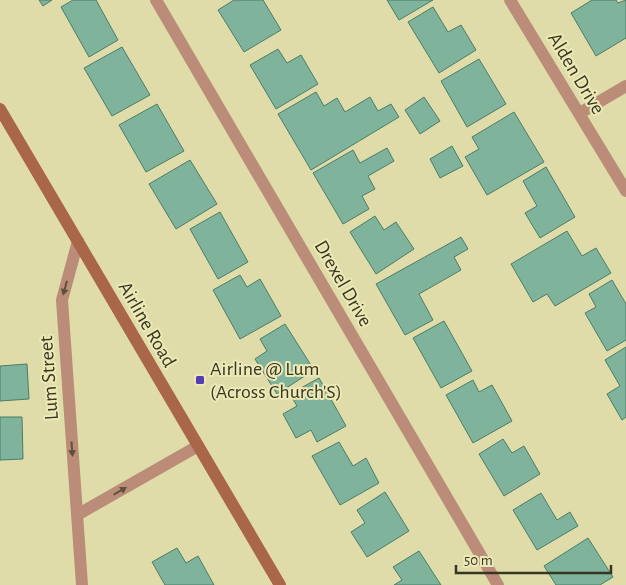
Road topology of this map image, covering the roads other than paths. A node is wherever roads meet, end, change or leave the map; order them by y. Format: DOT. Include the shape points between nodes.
graph roads {
  1 [pos="156,0"];
  2 [pos="510,0"];
  3 [pos="626,86"];
  4 [pos="0,109"];
  5 [pos="580,114"];
  6 [pos="626,191"];
  7 [pos="78,241"];
  8 [pos="198,446"];
  9 [pos="77,515"];
  10 [pos="82,585"];
  11 [pos="280,585"];
  12 [pos="498,585"];
  1 -- 12 [label="street, Drexel Drive"];
  2 -- 5 [label="street, Alden Drive"];
  3 -- 5 [label="street"];
  4 -- 7 [label="main road, Airline Road"];
  5 -- 6 [label="street, Alden Drive"];
  7 -- 8 [label="main road, Airline Road"];
  7 -- 9 [label="street, Lum Street, one-way" via="62,300"];
  9 -- 8 [label="street, one-way"];
  8 -- 11 [label="main road, Airline Road"];
  9 -- 10 [label="street, Lum Street"];
}
